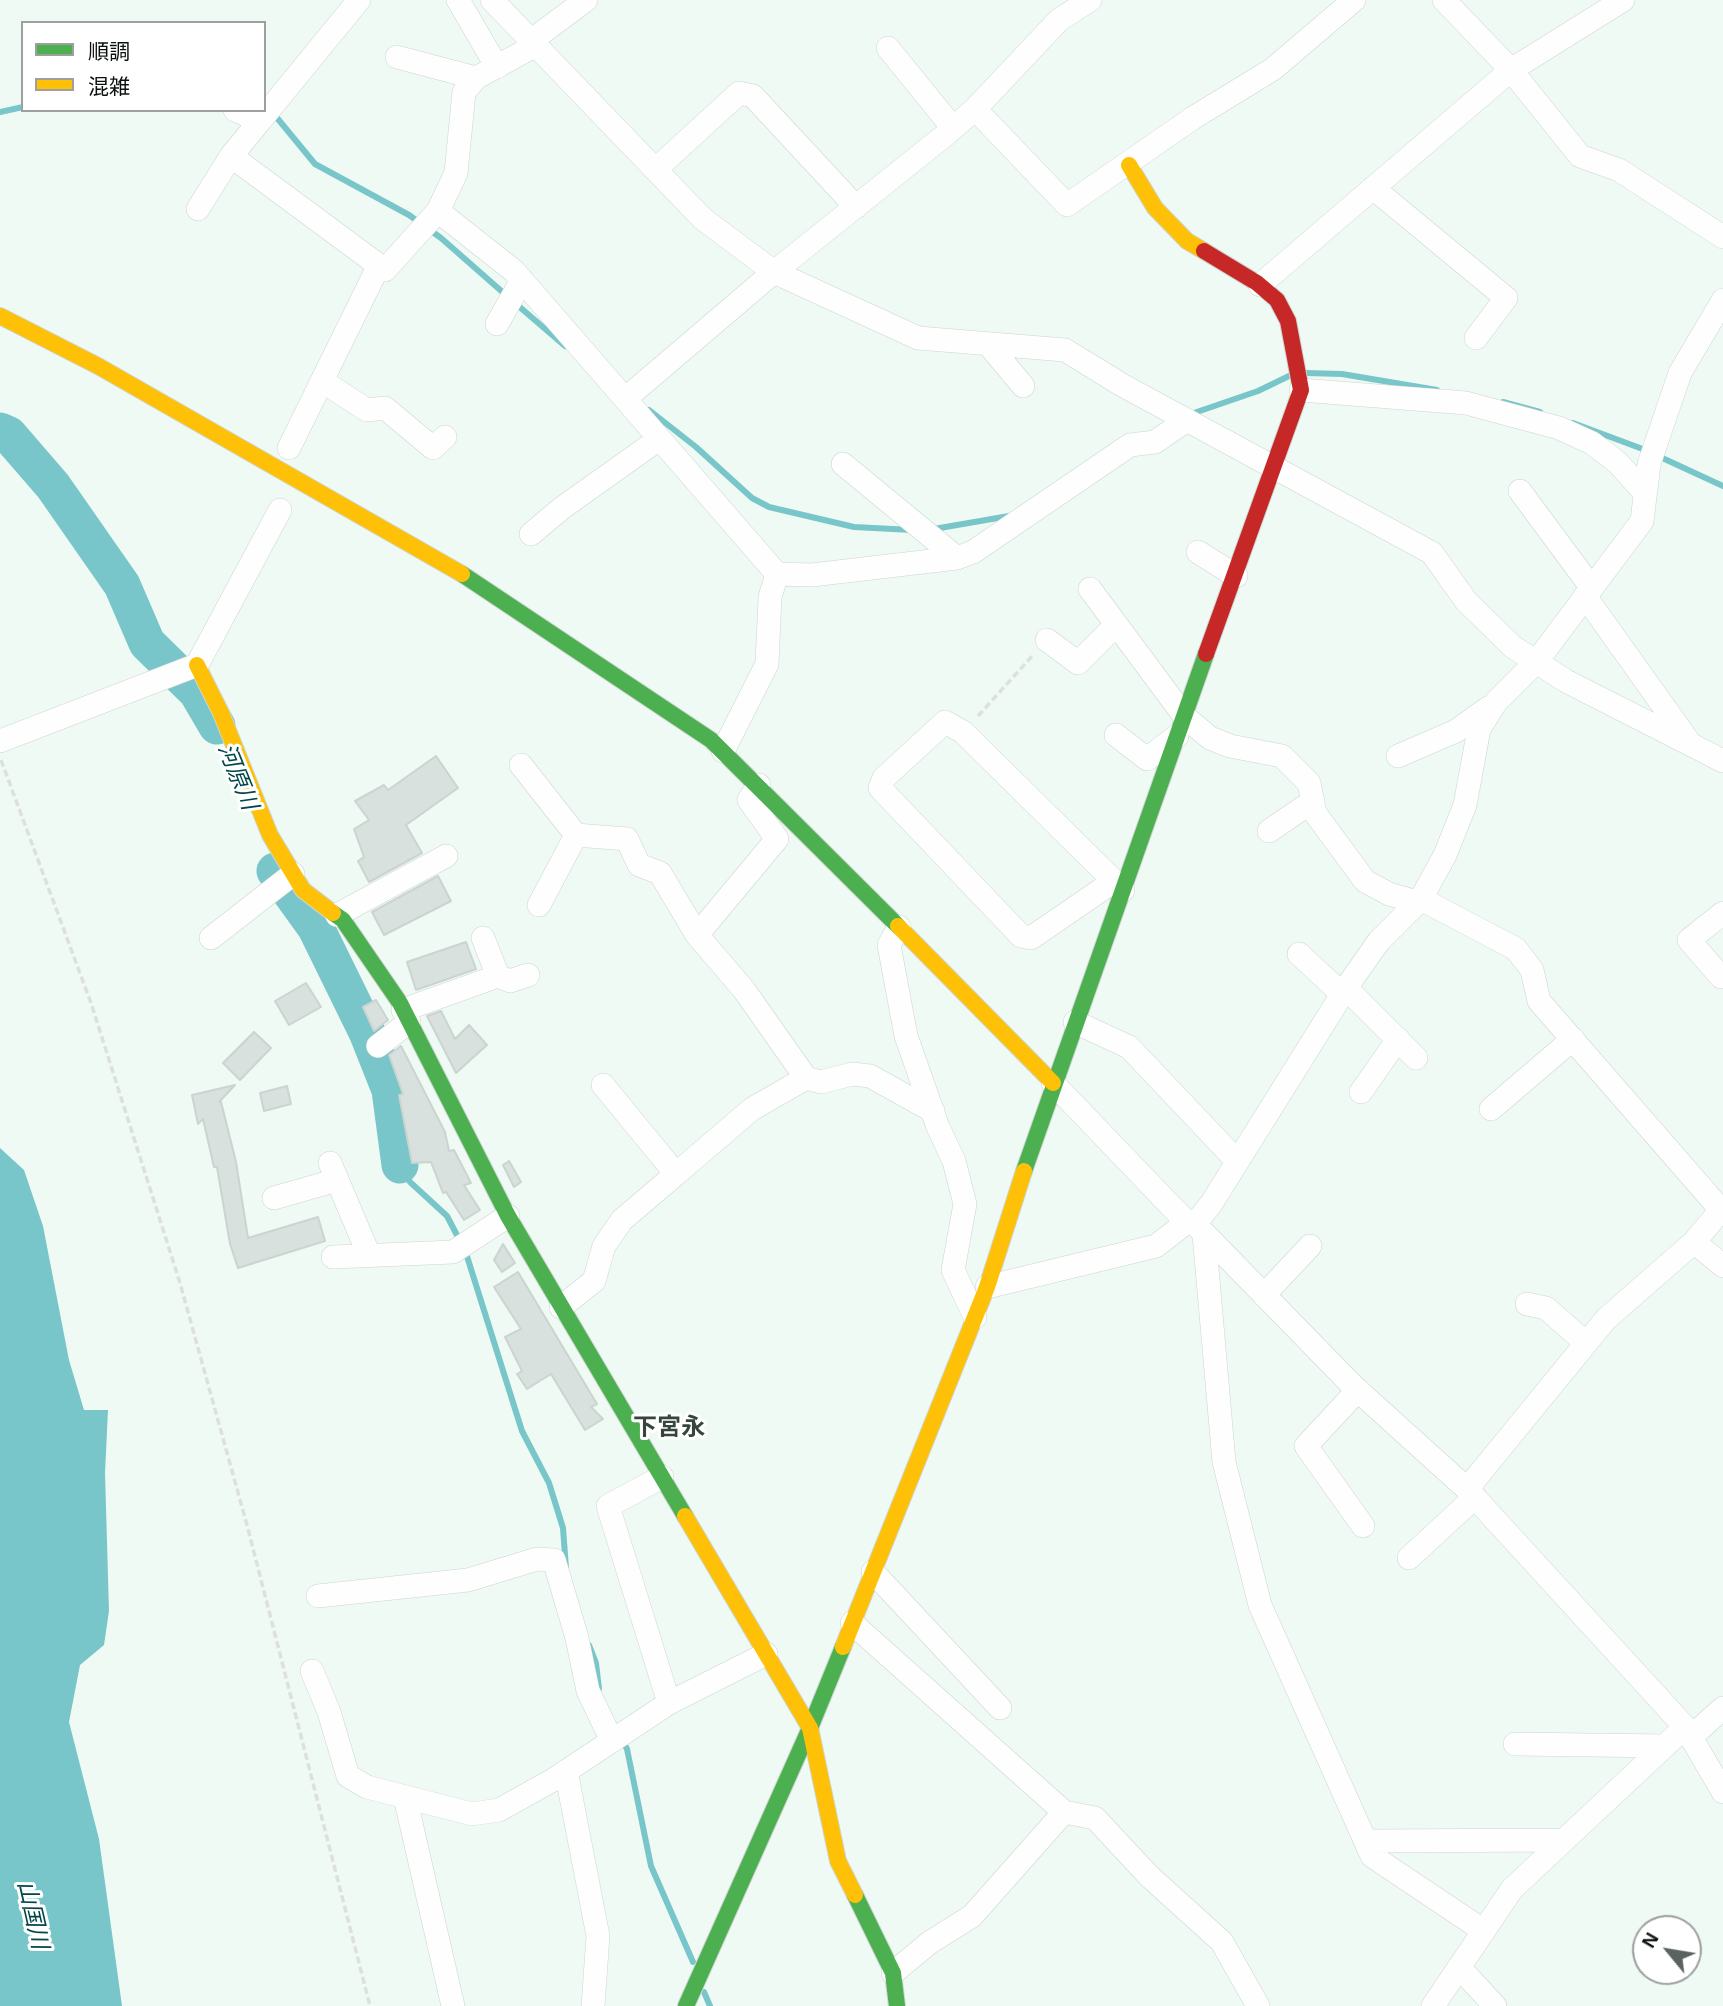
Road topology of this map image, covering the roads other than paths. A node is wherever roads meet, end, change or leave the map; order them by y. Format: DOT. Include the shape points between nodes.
graph roads {
  1 [pos="458,0"];
  2 [pos="492,0"];
  3 [pos="586,0"];
  4 [pos="1090,0"];
  5 [pos="1354,0"];
  6 [pos="1444,0"];
  7 [pos="1623,0"];
  8 [pos="350,3"];
  9 [pos="534,43"];
  10 [pos="888,48"];
  11 [pos="397,57"];
  12 [pos="497,66"];
  13 [pos="1511,70"];
  14 [pos="476,78"];
  15 [pos="975,109"];
  16 [pos="240,112"];
  17 [pos="260,121"];
  18 [pos="953,128"];
  19 [pos="231,156"];
  20 [pos="1129,165"];
  21 [pos="656,169"];
  22 [pos="1373,188"];
  23 [pos="856,207"];
  24 [pos="198,209"];
  25 [pos="438,211"];
  26 [pos="1723,237"];
  27 [pos="379,265"];
  28 [pos="774,272"];
  29 [pos="522,280"];
  30 [pos="1260,285"];
  31 [pos="1723,300"];
  32 [pos="0,316"];
  33 [pos="497,324"];
  34 [pos="1476,338"];
  35 [pos="988,344"];
  36 [pos="322,381"];
  37 [pos="1023,386"];
  38 [pos="1301,390"];
  39 [pos="625,399"];
  40 [pos="1187,421"];
  41 [pos="445,437"];
  42 [pos="659,439"];
  43 [pos="289,448"];
  44 [pos="843,464"];
  45 [pos="1276,467"];
  46 [pos="1520,491"];
  47 [pos="1645,493"];
  48 [pos="280,510"];
  49 [pos="531,534"];
  50 [pos="1198,552"];
  51 [pos="957,558"];
  52 [pos="777,574"];
  53 [pos="1236,576"];
  54 [pos="1090,589"];
  55 [pos="1588,592"];
  56 [pos="1116,625"];
  57 [pos="1047,640"];
  58 [pos="1537,661"];
  59 [pos="197,665"];
  60 [pos="1496,702"];
  61 [pos="1181,726"];
  62 [pos="1116,735"];
  63 [pos="0,741"];
  64 [pos="723,751"];
  65 [pos="1711,753"];
  66 [pos="1398,756"];
  67 [pos="522,765"];
  68 [pos="759,785"];
  69 [pos="1313,801"];
  70 [pos="1269,831"];
  71 [pos="576,835"];
  72 [pos="446,856"];
  73 [pos="293,874"];
  74 [pos="1119,886"];
  75 [pos="1419,901"];
  76 [pos="540,905"];
  77 [pos="1723,913"];
  78 [pos="337,915"];
  79 [pos="899,927"];
  80 [pos="697,934"];
  81 [pos="211,938"];
  82 [pos="483,939"];
  83 [pos="1299,954"];
  84 [pos="528,975"];
  85 [pos="498,976"];
  86 [pos="1721,977"];
  87 [pos="1344,991"];
  88 [pos="406,1016"];
  89 [pos="1075,1022"];
  90 [pos="1573,1039"];
  91 [pos="1398,1040"];
  92 [pos="378,1046"];
  93 [pos="1416,1058"];
  94 [pos="806,1078"];
  95 [pos="1053,1083"];
  96 [pos="603,1085"];
  97 [pos="1361,1092"];
  98 [pos="1491,1109"];
  99 [pos="933,1111"];
  100 [pos="1237,1161"];
  101 [pos="676,1174"];
  102 [pos="274,1198"];
  103 [pos="1722,1210"];
  104 [pos="508,1216"];
  105 [pos="1195,1227"];
  106 [pos="1694,1242"];
  107 [pos="1310,1246"];
  108 [pos="369,1255"];
  109 [pos="332,1257"];
  110 [pos="1723,1266"];
  111 [pos="987,1287"];
  112 [pos="1264,1294"];
  113 [pos="1527,1304"];
  114 [pos="561,1307"];
  115 [pos="975,1317"];
  116 [pos="1586,1343"];
  117 [pos="1358,1390"];
  118 [pos="662,1477"];
  119 [pos="1471,1493"];
  120 [pos="1363,1527"];
  121 [pos="1409,1558"];
  122 [pos="873,1572"];
  123 [pos="318,1596"];
  124 [pos="852,1623"];
  125 [pos="766,1654"];
  126 [pos="312,1671"];
  127 [pos="669,1703"];
  128 [pos="1000,1708"];
  129 [pos="1723,1709"];
  130 [pos="810,1728"];
  131 [pos="1688,1732"];
  132 [pos="612,1741"];
  133 [pos="1515,1744"];
  134 [pos="1665,1746"];
  135 [pos="566,1772"];
  136 [pos="1723,1792"];
  137 [pos="405,1797"];
  138 [pos="1064,1812"];
  139 [pos="1564,1840"];
  140 [pos="1366,1841"];
  141 [pos="1484,1931"];
  142 [pos="1459,1968"];
  143 [pos="893,1973"];
  144 [pos="453,2006"];
  145 [pos="593,2006"];
  146 [pos="686,2006"];
  147 [pos="897,2006"];
  148 [pos="1258,2006"];
  149 [pos="1433,2006"];
  150 [pos="1495,2006"];
  1 -- 12 [label="street"];
  2 -- 9 [label="street"];
  3 -- 9 [label="street"];
  4 -- 15 [label="street" via="1059,20"];
  5 -- 20 [label="street" via="1273,69"];
  6 -- 13 [label="street"];
  7 -- 13 [label="street"];
  8 -- 17 [label="street"];
  9 -- 12 [label="street"];
  9 -- 21 [label="street"];
  10 -- 18 [label="street"];
  11 -- 14 [label="street"];
  12 -- 14 [label="street"];
  13 -- 22 [label="street"];
  13 -- 26 [label="street" via="1580,156 1619,170"];
  14 -- 25 [label="street" via="464,92 456,173"];
  15 -- 18 [label="street"];
  15 -- 20 [label="street" via="1066,205"];
  16 -- 17 [label="street"];
  17 -- 19 [label="street"];
  18 -- 23 [label="street"];
  19 -- 24 [label="street"];
  19 -- 27 [label="street"];
  20 -- 30 [label="street" via="1156,208 1187,241"];
  21 -- 23 [label="street" via="738,93 753,96"];
  21 -- 28 [label="street" via="703,219"];
  22 -- 30 [label="street"];
  22 -- 34 [label="street" via="1506,298"];
  23 -- 28 [label="street"];
  25 -- 27 [label="street" via="385,270"];
  25 -- 29 [label="street"];
  27 -- 36 [label="street"];
  28 -- 35 [label="street" via="918,338"];
  28 -- 39 [label="street"];
  29 -- 33 [label="street"];
  29 -- 39 [label="street"];
  30 -- 38 [label="street" via="1277,300 1288,321"];
  31 -- 47 [label="street" via="1680,373 1649,464"];
  32 -- 64 [label="street" via="98,366 486,588 657,701"];
  35 -- 37 [label="street"];
  35 -- 40 [label="street" via="1065,350"];
  36 -- 41 [label="street" via="367,410 385,408 433,448"];
  36 -- 43 [label="street"];
  38 -- 45 [label="street"];
  38 -- 47 [label="street" via="1466,403 1559,428 1592,443"];
  39 -- 42 [label="street"];
  40 -- 45 [label="street"];
  40 -- 51 [label="street" via="1155,442 1130,446 973,552"];
  42 -- 49 [label="street"];
  42 -- 52 [label="street"];
  44 -- 51 [label="street"];
  45 -- 53 [label="street"];
  45 -- 58 [label="street" via="1432,553 1466,601 1513,647"];
  46 -- 55 [label="street"];
  47 -- 55 [label="street" via="1642,521"];
  48 -- 59 [label="street"];
  50 -- 53 [label="street"];
  51 -- 52 [label="street" via="812,575"];
  52 -- 64 [label="street" via="770,597 767,664"];
  53 -- 61 [label="street"];
  54 -- 56 [label="street"];
  55 -- 58 [label="street"];
  55 -- 65 [label="street"];
  56 -- 57 [label="street" via="1078,663"];
  56 -- 61 [label="street"];
  58 -- 60 [label="street"];
  58 -- 65 [label="street" via="1588,693"];
  59 -- 63 [label="street"];
  59 -- 73 [label="street" via="270,835"];
  60 -- 66 [label="street" via="1456,731"];
  60 -- 75 [label="street" via="1479,729 1465,806"];
  61 -- 62 [label="street" via="1146,759"];
  61 -- 69 [label="street" via="1230,746 1282,756 1309,783"];
  61 -- 74 [label="street"];
  64 -- 68 [label="street"];
  67 -- 71 [label="street"];
  68 -- 79 [label="street"];
  68 -- 80 [label="street" via="749,800 777,839"];
  69 -- 70 [label="street"];
  69 -- 75 [label="street" via="1315,813 1366,881 1389,894"];
  71 -- 76 [label="street"];
  71 -- 80 [label="street" via="627,839 639,865 660,873"];
  72 -- 78 [label="street"];
  73 -- 78 [label="street" via="303,890"];
  73 -- 81 [label="street"];
  74 -- 74 [label="street" via="963,732 945,722 884,778 880,788 1021,936 1031,938"];
  74 -- 89 [label="street"];
  75 -- 87 [label="street" via="1379,941"];
  75 -- 90 [label="street" via="1516,949 1532,970 1539,1001"];
  77 -- 86 [label="street" via="1689,940"];
  78 -- 88 [label="street"];
  79 -- 95 [label="street"];
  79 -- 99 [label="street" via="889,945 906,1036"];
  80 -- 94 [label="street" via="744,990"];
  82 -- 85 [label="street"];
  83 -- 87 [label="street"];
  84 -- 85 [label="street" via="510,981"];
  85 -- 88 [label="street"];
  87 -- 91 [label="street"];
  87 -- 100 [label="street"];
  88 -- 92 [label="street"];
  88 -- 104 [label="street"];
  89 -- 95 [label="street"];
  89 -- 100 [label="street" via="1129,1047"];
  90 -- 98 [label="street"];
  90 -- 103 [label="street"];
  91 -- 93 [label="street"];
  91 -- 97 [label="street"];
  94 -- 99 [label="street" via="821,1082 852,1074 870,1076"];
  94 -- 101 [label="street" via="752,1109"];
  95 -- 105 [label="street"];
  95 -- 111 [label="street"];
  96 -- 101 [label="street"];
  99 -- 115 [label="street" via="965,1203 953,1270"];
  100 -- 105 [label="street"];
  101 -- 114 [label="street" via="622,1220 604,1246 594,1282"];
  102 -- 108 [label="street" via="333,1171"];
  103 -- 106 [label="street"];
  104 -- 108 [label="street" via="453,1252"];
  104 -- 114 [label="street"];
  105 -- 111 [label="street" via="1156,1246"];
  105 -- 112 [label="street"];
  105 -- 140 [label="street" via="1224,1462 1260,1605"];
  106 -- 110 [label="street"];
  106 -- 116 [label="street" via="1606,1319"];
  107 -- 112 [label="street"];
  108 -- 109 [label="street"];
  111 -- 115 [label="street"];
  112 -- 117 [label="street"];
  113 -- 116 [label="street" via="1546,1308"];
  114 -- 118 [label="street"];
  115 -- 122 [label="street"];
  116 -- 119 [label="street"];
  117 -- 119 [label="street"];
  117 -- 120 [label="street" via="1306,1446"];
  118 -- 125 [label="street"];
  118 -- 127 [label="street" via="608,1506"];
  119 -- 121 [label="street"];
  119 -- 131 [label="street"];
  122 -- 124 [label="street"];
  122 -- 128 [label="street"];
  123 -- 132 [label="street" via="468,1580 537,1559 554,1560 588,1692"];
  124 -- 130 [label="street"];
  124 -- 138 [label="street"];
  125 -- 127 [label="street"];
  125 -- 130 [label="street"];
  126 -- 137 [label="street" via="348,1776 367,1787"];
  127 -- 132 [label="street"];
  129 -- 131 [label="street"];
  130 -- 143 [label="street" via="838,1861"];
  130 -- 146 [label="street"];
  131 -- 134 [label="street"];
  131 -- 136 [label="street"];
  132 -- 135 [label="street"];
  133 -- 134 [label="street"];
  134 -- 139 [label="street"];
  135 -- 137 [label="street" via="499,1810 472,1814"];
  135 -- 145 [label="street" via="598,1936"];
  137 -- 144 [label="street"];
  138 -- 143 [label="street" via="972,1916"];
  138 -- 148 [label="street" via="1095,1818 1149,1876 1222,1942"];
  139 -- 140 [label="street"];
  139 -- 141 [label="street" via="1512,1889"];
  140 -- 141 [label="street" via="1373,1856"];
  141 -- 142 [label="street"];
  142 -- 149 [label="street"];
  142 -- 150 [label="street"];
  143 -- 147 [label="street"];
}
